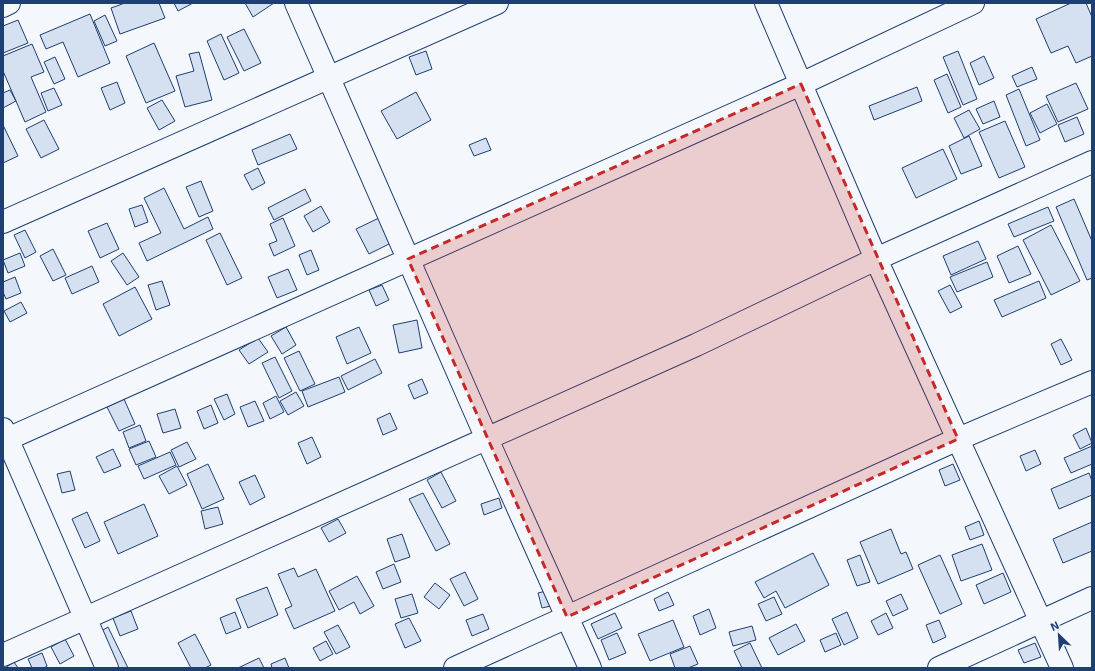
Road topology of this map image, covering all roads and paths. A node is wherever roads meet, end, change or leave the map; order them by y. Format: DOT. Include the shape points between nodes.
graph roads {
  1 [pos="9,3"];
  2 [pos="296,3"];
  3 [pos="498,3"];
  4 [pos="766,3"];
  5 [pos="973,3"];
  6 [pos="3,6"];
  7 [pos="330,77"];
  8 [pos="801,84"];
  9 [pos="1092,162"];
  10 [pos="3,222"];
  11 [pos="408,259"];
  12 [pos="876,259"];
  13 [pos="1092,382"];
  14 [pos="4,436"];
  15 [pos="487,439"];
  16 [pos="958,439"];
  17 [pos="1092,598"];
  18 [pos="567,617"];
  19 [pos="86,619"];
  20 [pos="1041,621"];
  21 [pos="3,656"];
  22 [pos="107,668"];
  23 [pos="455,668"];
  24 [pos="590,668"];
  25 [pos="939,668"];
  26 [pos="1062,668"];
  1 -- 6 [label="street"];
  2 -- 7 [label="street"];
  3 -- 7 [label="street"];
  4 -- 8 [label="street"];
  5 -- 8 [label="street"];
  7 -- 10 [label="street"];
  7 -- 11 [label="street"];
  8 -- 11 [label="street"];
  8 -- 12 [label="street"];
  9 -- 12 [label="street"];
  11 -- 14 [label="street"];
  11 -- 15 [label="street"];
  12 -- 15 [label="street" via="696,345"];
  12 -- 16 [label="street"];
  13 -- 16 [label="street"];
  14 -- 19 [label="street"];
  15 -- 18 [label="street"];
  15 -- 19 [label="street"];
  16 -- 18 [label="street"];
  16 -- 20 [label="street"];
  17 -- 20 [label="street"];
  18 -- 23 [label="street"];
  18 -- 24 [label="street"];
  19 -- 21 [label="street"];
  19 -- 22 [label="street"];
  20 -- 25 [label="street"];
  20 -- 26 [label="street"];
}
